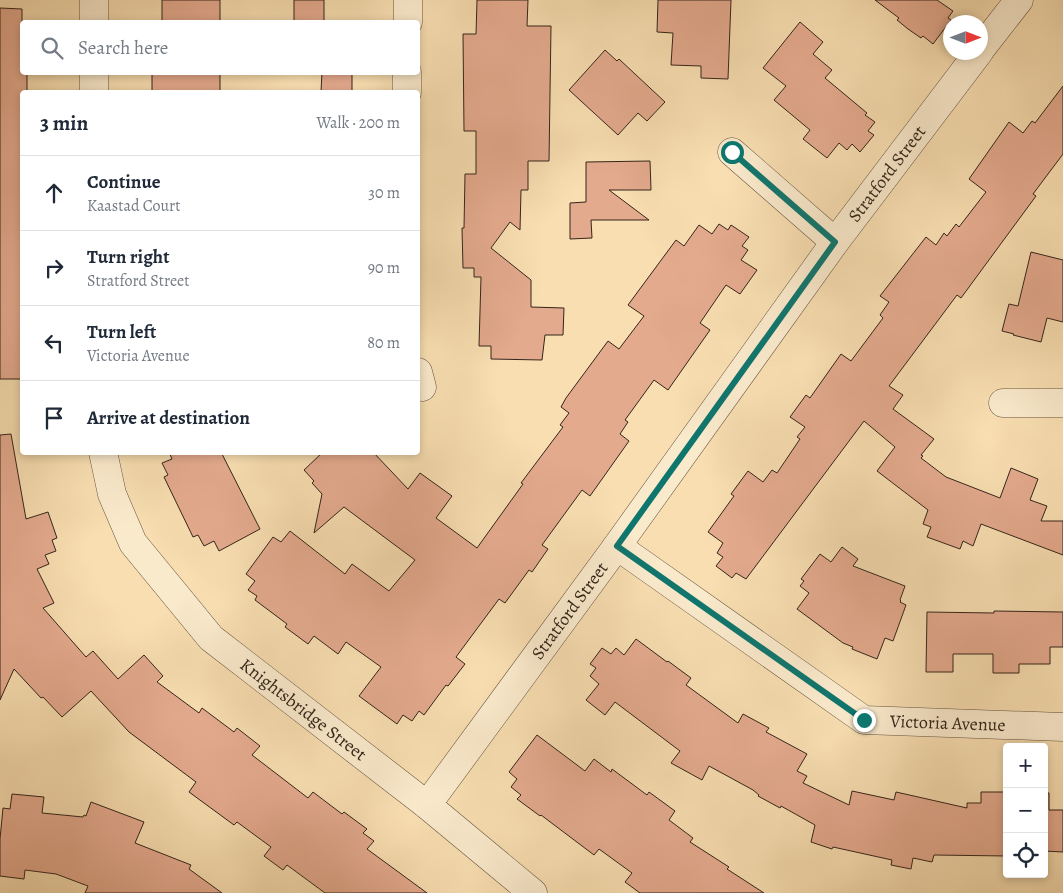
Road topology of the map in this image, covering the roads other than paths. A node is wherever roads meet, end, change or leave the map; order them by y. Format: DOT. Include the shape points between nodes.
graph roads {
  1 [pos="94,0"];
  2 [pos="408,0"];
  3 [pos="1019,0"];
  4 [pos="94,20"];
  5 [pos="408,20"];
  6 [pos="988,41"];
  7 [pos="973,60"];
  8 [pos="94,75"];
  9 [pos="407,75"];
  10 [pos="94,90"];
  11 [pos="407,90"];
  12 [pos="732,152"];
  13 [pos="835,242"];
  14 [pos="1003,403"];
  15 [pos="1063,403"];
  16 [pos="104,455"];
  17 [pos="617,546"];
  18 [pos="1063,727"];
  19 [pos="427,805"];
  20 [pos="533,893"];
  1 -- 4 [label="street"];
  2 -- 5 [label="street"];
  3 -- 6 [label="street, Stratford Street"];
  7 -- 13 [label="street, Stratford Street"];
  8 -- 10 [label="street"];
  9 -- 11 [label="street"];
  12 -- 13 [label="street"];
  13 -- 17 [label="street, Stratford Street"];
  14 -- 15 [label="street"];
  16 -- 19 [label="street, Knightsbridge Street" via="112,494 133,543 211,638"];
  17 -- 18 [label="street, Victoria Avenue" via="864,720"];
  17 -- 19 [label="street, Stratford Street"];
  19 -- 20 [label="street, Knightsbridge Street"];
}
